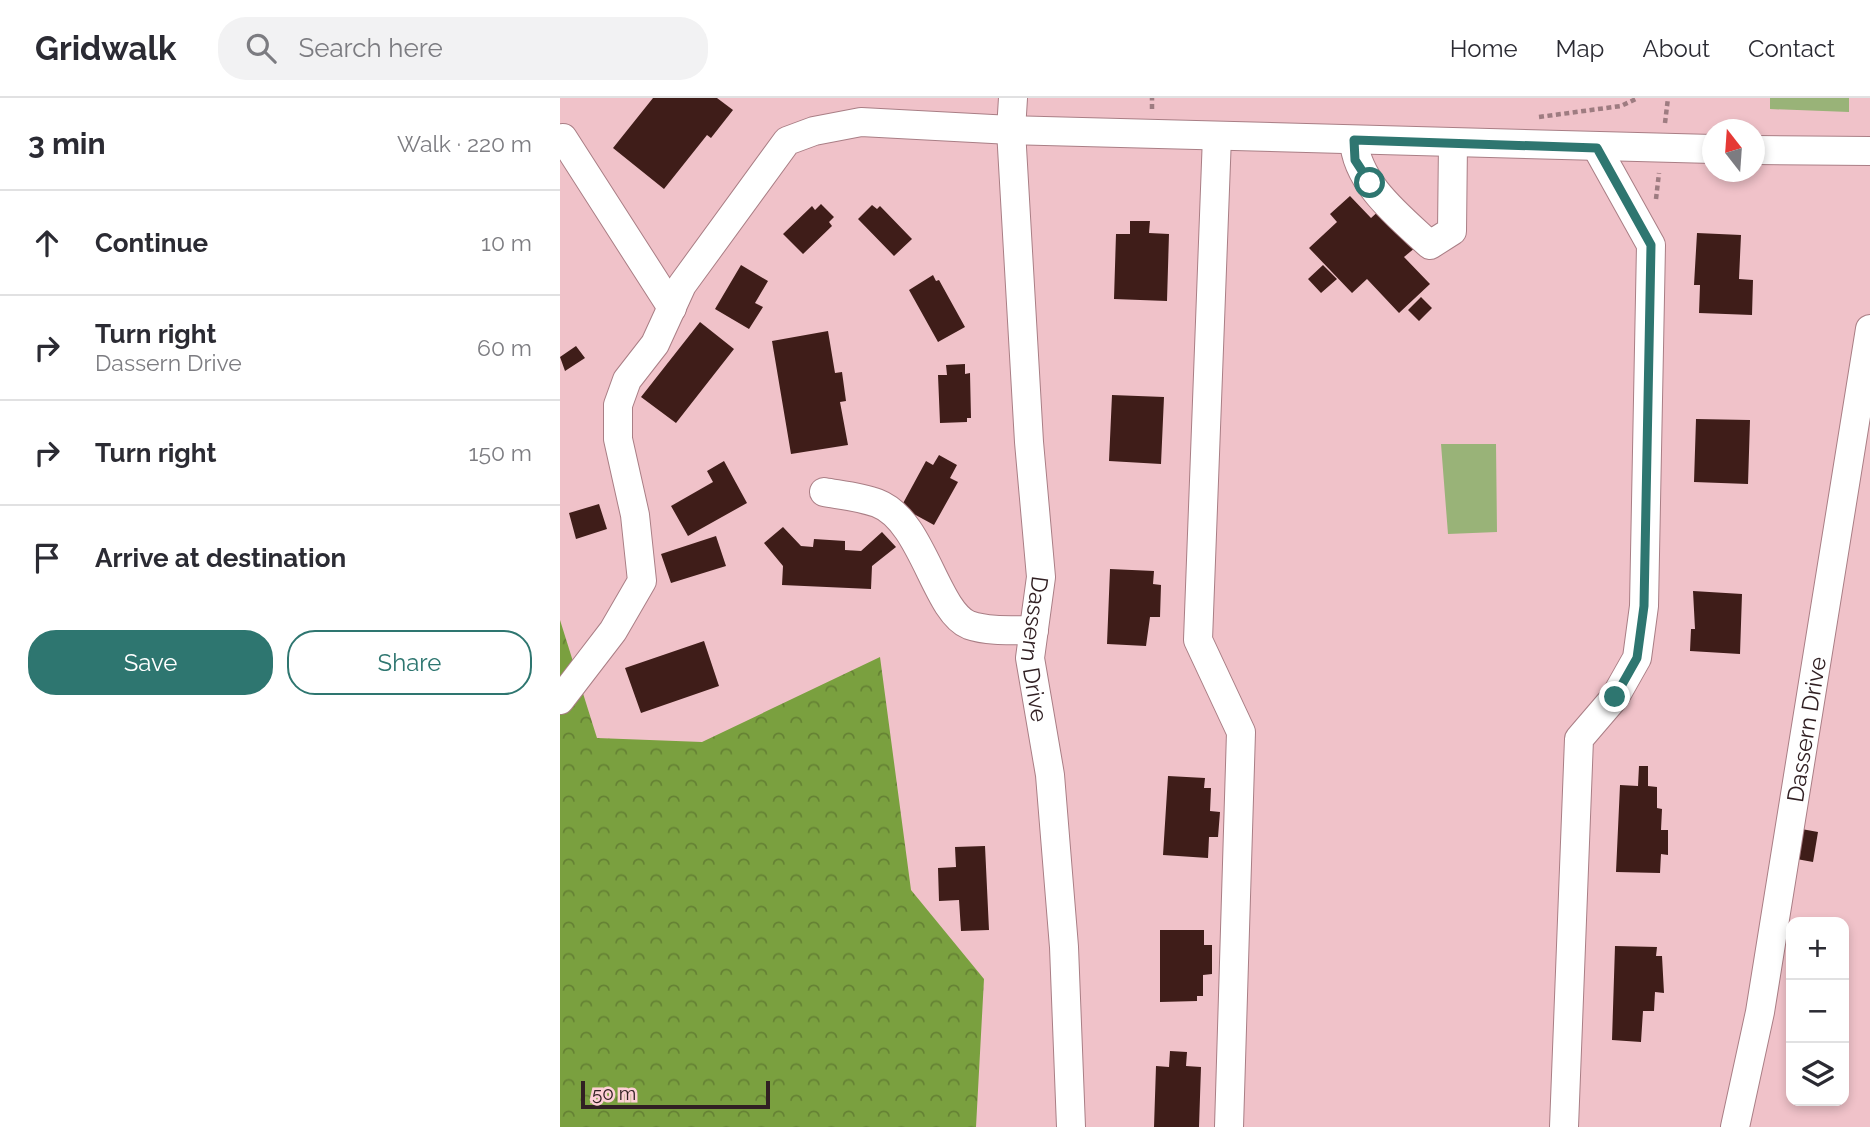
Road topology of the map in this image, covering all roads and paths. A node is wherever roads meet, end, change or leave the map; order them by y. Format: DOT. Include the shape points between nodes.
graph roads {
  1 [pos="1013,98"];
  2 [pos="1638,98"];
  3 [pos="1011,130"];
  4 [pos="1217,136"];
  5 [pos="563,138"];
  6 [pos="1354,140"];
  7 [pos="1453,143"];
  8 [pos="1511,145"];
  9 [pos="1597,148"];
  10 [pos="1702,149"];
  11 [pos="1765,150"];
  12 [pos="1870,151"];
  13 [pos="672,307"];
  14 [pos="1870,328"];
  15 [pos="824,492"];
  16 [pos="1034,630"];
  17 [pos="560,700"];
  18 [pos="1071,1127"];
  19 [pos="1229,1127"];
  20 [pos="1564,1127"];
  21 [pos="1735,1127"];
  1 -- 3 [label="street, Dassern Drive"];
  2 -- 8 [label="path" via="1621,106 1530,119 1513,134"];
  3 -- 4 [label="street"];
  3 -- 13 [label="street" via="861,122 787,141 682,285"];
  3 -- 16 [label="street, Dassern Drive" via="1041,577"];
  4 -- 6 [label="street"];
  4 -- 19 [label="street" via="1198,640 1241,732"];
  5 -- 13 [label="street"];
  6 -- 7 [label="street"];
  6 -- 7 [label="street" via="1355,160 1370,183 1430,245 1452,231"];
  7 -- 8 [label="street"];
  8 -- 9 [label="street"];
  9 -- 10 [label="street"];
  9 -- 20 [label="street" via="1651,245 1644,606 1637,658 1615,697 1579,739"];
  11 -- 12 [label="street"];
  13 -- 17 [label="street" via="654,344 627,380 618,405 618,439 635,515 642,581 613,631"];
  14 -- 21 [label="street, Dassern Drive" via="1760,1012"];
  15 -- 16 [label="street" via="879,503 904,523 952,614 989,629"];
  16 -- 18 [label="street, Dassern Drive" via="1030,658 1050,775 1061,907"];
}
